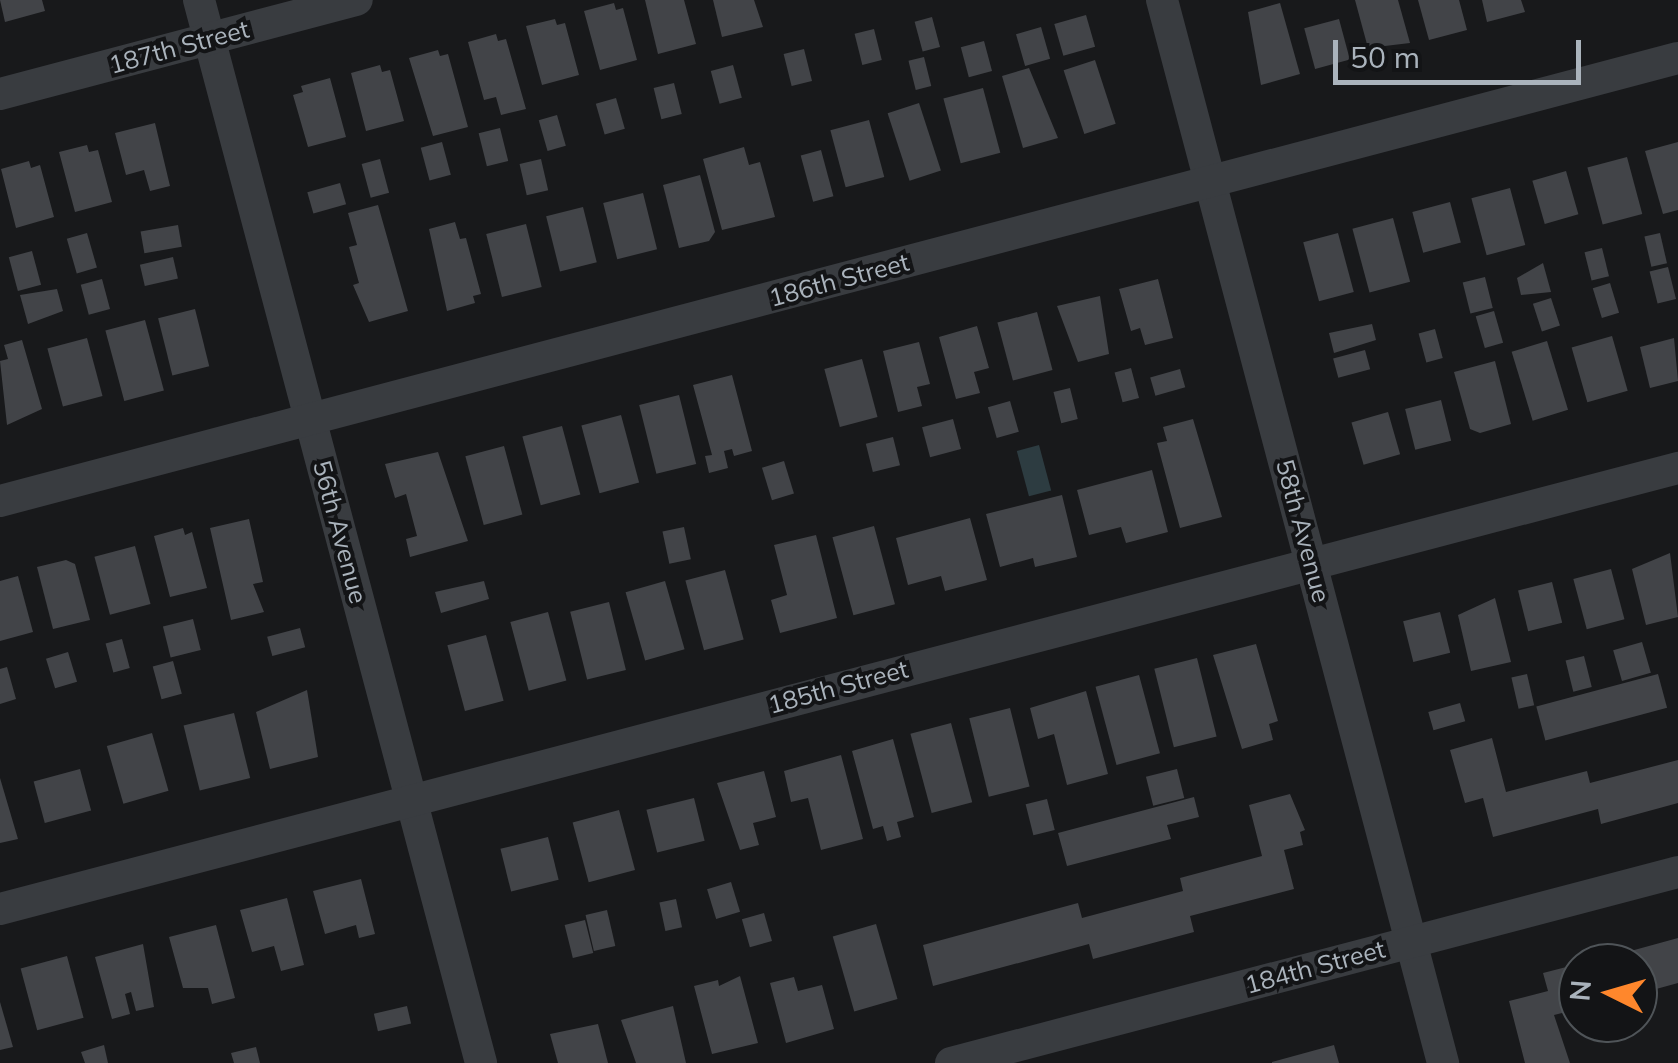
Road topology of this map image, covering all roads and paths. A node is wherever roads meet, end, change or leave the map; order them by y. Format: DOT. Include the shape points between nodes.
graph roads {
  1 [pos="199,0"];
  2 [pos="358,0"];
  3 [pos="1162,0"];
  4 [pos="209,39"];
  5 [pos="1678,58"];
  6 [pos="0,94"];
  7 [pos="1210,182"];
  8 [pos="310,420"];
  9 [pos="1678,468"];
  10 [pos="0,502"];
  11 [pos="1311,561"];
  12 [pos="411,800"];
  13 [pos="1678,872"];
  14 [pos="0,909"];
  15 [pos="1411,942"];
  16 [pos="481,1063"];
  17 [pos="951,1063"];
  18 [pos="1443,1063"];
  1 -- 4 [label="street, 56th Avenue"];
  2 -- 4 [label="street, 187th Street"];
  3 -- 7 [label="street, 58th Avenue"];
  4 -- 6 [label="street, 187th Street"];
  4 -- 8 [label="street, 56th Avenue"];
  5 -- 7 [label="street, 186th Street"];
  7 -- 8 [label="street, 186th Street"];
  7 -- 11 [label="street, 58th Avenue"];
  8 -- 10 [label="street, 186th Street"];
  8 -- 12 [label="street, 56th Avenue"];
  9 -- 11 [label="street, 185th Street"];
  11 -- 12 [label="street, 185th Street"];
  11 -- 15 [label="street, 58th Avenue"];
  12 -- 14 [label="street, 185th Street"];
  12 -- 16 [label="street, 56th Avenue"];
  13 -- 15 [label="street, 184th Street"];
  15 -- 17 [label="street, 184th Street"];
  15 -- 18 [label="street, 58th Avenue"];
}
